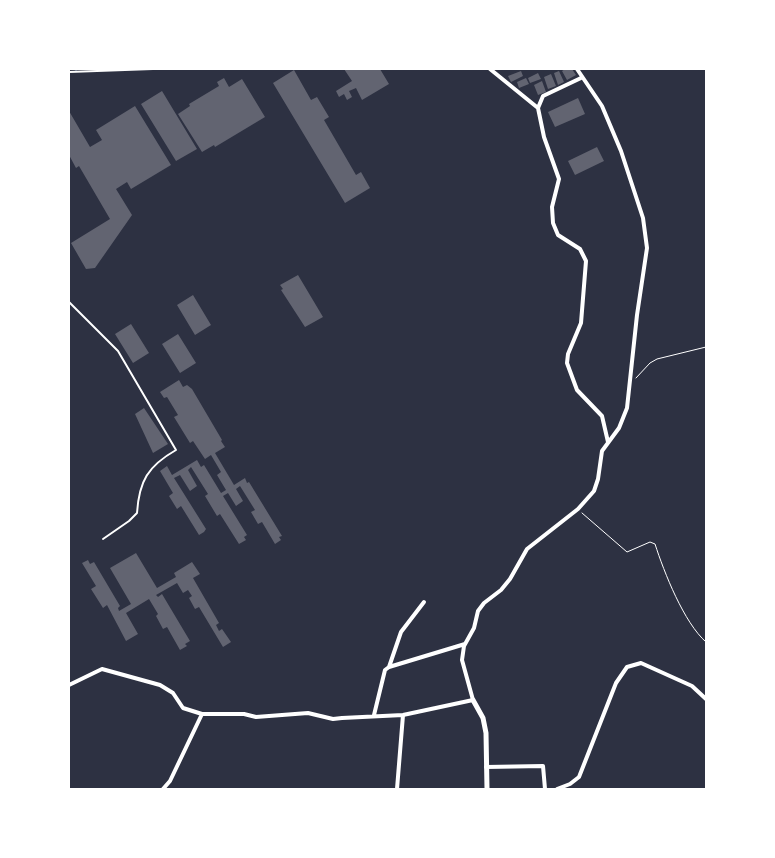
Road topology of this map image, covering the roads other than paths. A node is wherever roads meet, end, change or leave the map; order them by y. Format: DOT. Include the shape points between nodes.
graph roads {
  1 [pos="153,69"];
  2 [pos="490,69"];
  3 [pos="577,69"];
  4 [pos="69,72"];
  5 [pos="581,78"];
  6 [pos="538,108"];
  7 [pos="69,302"];
  8 [pos="608,442"];
  9 [pos="103,539"];
  10 [pos="424,602"];
  11 [pos="465,644"];
  12 [pos="389,667"];
  13 [pos="69,685"];
  14 [pos="706,699"];
  15 [pos="474,700"];
  16 [pos="202,714"];
  17 [pos="374,715"];
  18 [pos="403,715"];
  19 [pos="486,767"];
  20 [pos="163,789"];
  21 [pos="398,789"];
  22 [pos="487,789"];
  23 [pos="545,789"];
  24 [pos="557,789"];
  1 -- 4 [label="lane"];
  2 -- 6 [label="street"];
  3 -- 5 [label="street"];
  5 -- 6 [label="street" via="543,96"];
  5 -- 8 [label="street" via="602,106 621,150 635,191 647,248 627,408 619,428"];
  6 -- 8 [label="street" via="559,179 552,207 553,223 558,235 580,249 586,261 580,323 568,354 568,368 577,390 602,416"];
  7 -- 9 [label="lane" via="118,351 176,450 150,471 138,490 138,513"];
  8 -- 11 [label="street" via="602,450 594,490 578,509 527,549 510,579 478,611 474,628"];
  10 -- 12 [label="street" via="401,632"];
  11 -- 12 [label="street"];
  11 -- 15 [label="street" via="462,660 468,689"];
  12 -- 17 [label="street" via="385,670"];
  13 -- 16 [label="street" via="102,669 160,684 183,708"];
  14 -- 24 [label="street" via="692,686 641,663 627,667 616,682 579,777"];
  15 -- 18 [label="street"];
  15 -- 19 [label="street" via="483,718"];
  16 -- 17 [label="street" via="256,717 308,713 333,719"];
  16 -- 20 [label="street" via="170,781"];
  17 -- 18 [label="street"];
  18 -- 21 [label="street"];
  19 -- 22 [label="street"];
  19 -- 23 [label="street" via="543,766"];
}
